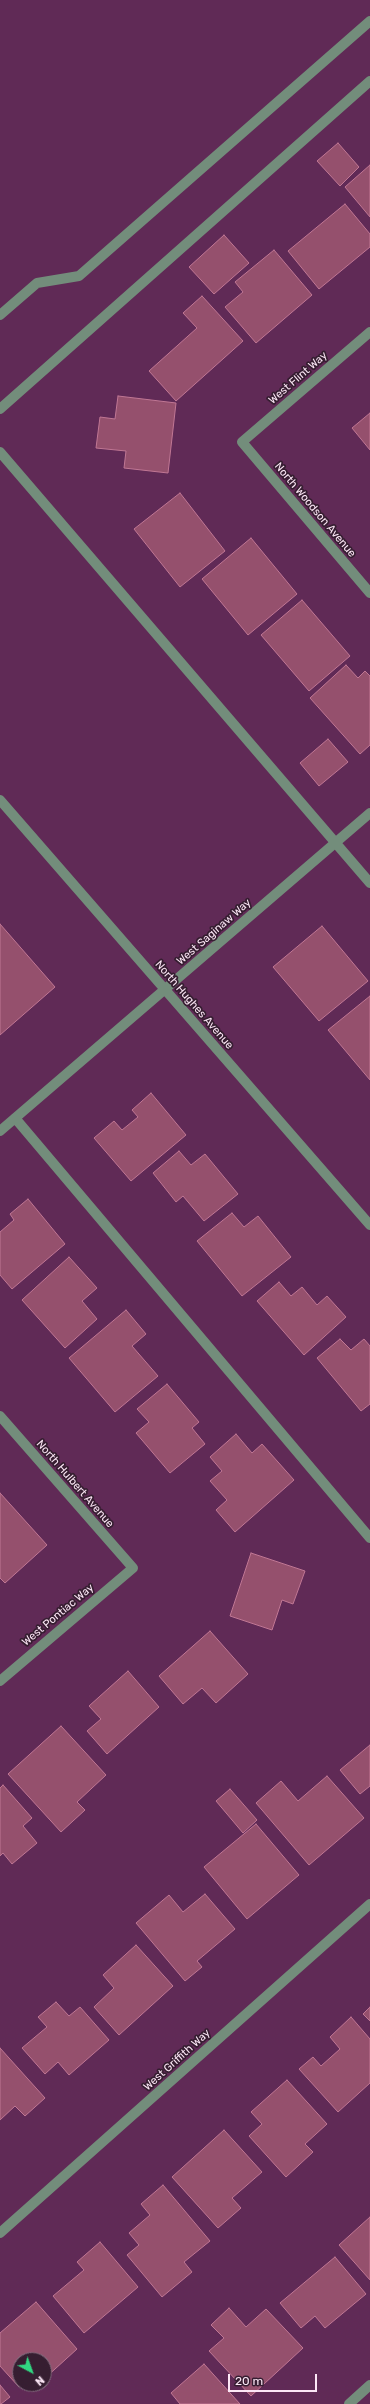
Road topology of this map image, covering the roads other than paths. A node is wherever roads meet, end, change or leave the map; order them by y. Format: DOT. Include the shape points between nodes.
graph roads {
  1 [pos="370,20"];
  2 [pos="370,81"];
  3 [pos="0,314"];
  4 [pos="370,332"];
  5 [pos="0,408"];
  6 [pos="242,442"];
  7 [pos="0,452"];
  8 [pos="370,593"];
  9 [pos="0,800"];
  10 [pos="370,813"];
  11 [pos="336,842"];
  12 [pos="370,883"];
  13 [pos="166,990"];
  14 [pos="15,1118"];
  15 [pos="0,1130"];
  16 [pos="370,1225"];
  17 [pos="0,1416"];
  18 [pos="370,1538"];
  19 [pos="132,1568"];
  20 [pos="0,1681"];
  21 [pos="370,1904"];
  22 [pos="0,2233"];
  23 [pos="370,2386"];
  24 [pos="349,2404"];
  1 -- 3 [label="street" via="79,276 37,283"];
  2 -- 5 [label="street"];
  4 -- 6 [label="street, West Flint Way"];
  6 -- 8 [label="street, North Woodson Avenue"];
  7 -- 11 [label="street"];
  9 -- 13 [label="street, North Hughes Avenue"];
  10 -- 11 [label="street, West Saginaw Way"];
  11 -- 12 [label="street"];
  11 -- 13 [label="street, West Saginaw Way"];
  13 -- 14 [label="street, West Saginaw Way"];
  13 -- 16 [label="street, North Hughes Avenue"];
  14 -- 15 [label="street, West Saginaw Way"];
  14 -- 18 [label="street"];
  17 -- 19 [label="street, North Hulbert Avenue"];
  19 -- 20 [label="street, West Pontiac Way"];
  21 -- 22 [label="street, West Griffith Way"];
  23 -- 24 [label="street"];
}
